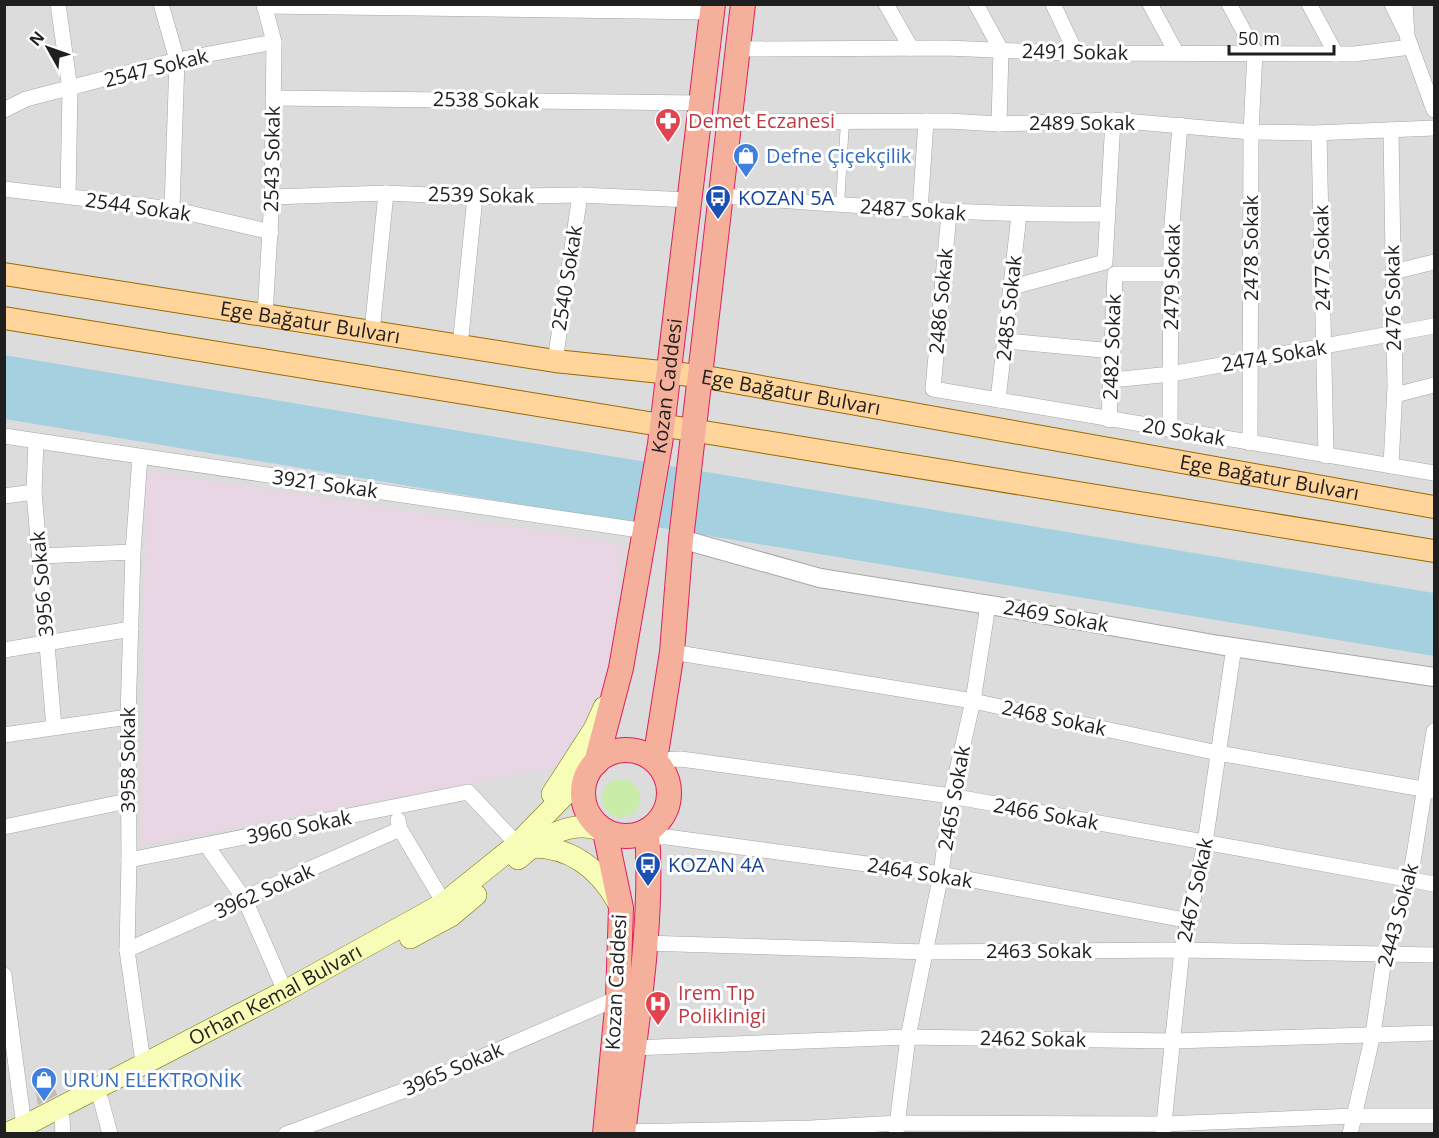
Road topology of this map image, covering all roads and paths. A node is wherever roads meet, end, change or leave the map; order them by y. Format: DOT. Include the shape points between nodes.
graph roads {
  1 [pos="58,4"];
  2 [pos="161,4"];
  3 [pos="743,4"];
  4 [pos="886,4"];
  5 [pos="976,4"];
  6 [pos="1053,4"];
  7 [pos="1150,4"];
  8 [pos="1229,4"];
  9 [pos="1309,4"];
  10 [pos="1392,4"];
  11 [pos="1404,4"];
  12 [pos="264,5"];
  13 [pos="713,8"];
  14 [pos="1409,41"];
  15 [pos="274,42"];
  16 [pos="911,48"];
  17 [pos="738,49"];
  18 [pos="1001,50"];
  19 [pos="1176,52"];
  20 [pos="1255,52"];
  21 [pos="1076,53"];
  22 [pos="1336,54"];
  23 [pos="177,60"];
  24 [pos="70,89"];
  25 [pos="273,98"];
  26 [pos="700,103"];
  27 [pos="4,110"];
  28 [pos="1434,110"];
  29 [pos="1113,120"];
  30 [pos="844,121"];
  31 [pos="926,121"];
  32 [pos="729,122"];
  33 [pos="999,124"];
  34 [pos="1180,125"];
  35 [pos="1434,128"];
  36 [pos="1391,130"];
  37 [pos="1251,132"];
  38 [pos="1319,133"];
  39 [pos="4,189"];
  40 [pos="386,194"];
  41 [pos="580,195"];
  42 [pos="721,196"];
  43 [pos="68,197"];
  44 [pos="272,197"];
  45 [pos="475,197"];
  46 [pos="690,200"];
  47 [pos="840,205"];
  48 [pos="172,209"];
  49 [pos="920,211"];
  50 [pos="949,213"];
  51 [pos="1106,214"];
  52 [pos="1019,215"];
  53 [pos="270,232"];
  54 [pos="1434,261"];
  55 [pos="1110,268"];
  56 [pos="1393,272"];
  57 [pos="4,274"];
  58 [pos="1171,274"];
  59 [pos="1012,287"];
  60 [pos="265,315"];
  61 [pos="4,318"];
  62 [pos="1434,326"];
  63 [pos="372,331"];
  64 [pos="1394,334"];
  65 [pos="1006,341"];
  66 [pos="460,346"];
  67 [pos="1324,347"];
  68 [pos="1113,351"];
  69 [pos="1251,359"];
  70 [pos="555,361"];
  71 [pos="667,371"];
  72 [pos="1171,374"];
  73 [pos="700,376"];
  74 [pos="1112,380"];
  75 [pos="1434,385"];
  76 [pos="933,389"];
  77 [pos="1395,395"];
  78 [pos="998,400"];
  79 [pos="1109,420"];
  80 [pos="1170,430"];
  81 [pos="661,434"];
  82 [pos="4,436"];
  83 [pos="36,441"];
  84 [pos="694,443"];
  85 [pos="1250,443"];
  86 [pos="1326,456"];
  87 [pos="140,457"];
  88 [pos="1391,466"];
  89 [pos="1434,473"];
  90 [pos="34,492"];
  91 [pos="4,496"];
  92 [pos="1434,507"];
  93 [pos="646,531"];
  94 [pos="681,539"];
  95 [pos="1434,551"];
  96 [pos="133,552"];
  97 [pos="39,556"];
  98 [pos="988,604"];
  99 [pos="130,629"];
  100 [pos="47,644"];
  101 [pos="1234,647"];
  102 [pos="4,650"];
  103 [pos="672,652"];
  104 [pos="621,668"];
  105 [pos="1434,677"];
  106 [pos="973,701"];
  107 [pos="128,717"];
  108 [pos="54,727"];
  109 [pos="1434,731"];
  110 [pos="4,735"];
  111 [pos="1218,753"];
  112 [pos="654,760"];
  113 [pos="596,763"];
  114 [pos="1430,790"];
  115 [pos="951,796"];
  116 [pos="127,801"];
  117 [pos="395,808"];
  118 [pos="4,827"];
  119 [pos="400,829"];
  120 [pos="605,832"];
  121 [pos="647,834"];
  122 [pos="526,840"];
  123 [pos="1205,843"];
  124 [pos="207,846"];
  125 [pos="129,860"];
  126 [pos="941,874"];
  127 [pos="1410,880"];
  128 [pos="1434,884"];
  129 [pos="245,900"];
  130 [pos="444,903"];
  131 [pos="621,908"];
  132 [pos="1190,921"];
  133 [pos="644,943"];
  134 [pos="1182,950"];
  135 [pos="127,951"];
  136 [pos="926,952"];
  137 [pos="1385,952"];
  138 [pos="1434,955"];
  139 [pos="4,975"];
  140 [pos="285,991"];
  141 [pos="618,998"];
  142 [pos="1434,1033"];
  143 [pos="1373,1034"];
  144 [pos="908,1037"];
  145 [pos="1173,1041"];
  146 [pos="632,1048"];
  147 [pos="143,1062"];
  148 [pos="101,1100"];
  149 [pos="1355,1116"];
  150 [pos="1434,1116"];
  151 [pos="62,1126"];
  152 [pos="897,1128"];
  153 [pos="1164,1129"];
  154 [pos="20,1131"];
  155 [pos="617,1133"];
  156 [pos="110,1134"];
  157 [pos="286,1134"];
  158 [pos="1350,1134"];
  1 -- 24 [label="street"];
  2 -- 23 [label="street"];
  3 -- 17 [label="highway, Kozan Caddesi"];
  4 -- 16 [label="street"];
  5 -- 18 [label="street"];
  6 -- 21 [label="street"];
  7 -- 19 [label="street"];
  8 -- 20 [label="street"];
  9 -- 22 [label="street"];
  10 -- 14 [label="street"];
  11 -- 14 [label="street"];
  12 -- 13 [label="street"];
  12 -- 15 [label="street, 2543 Sokak"];
  13 -- 26 [label="highway, Kozan Caddesi"];
  14 -- 22 [label="street, 2491 Sokak"];
  14 -- 28 [label="street"];
  15 -- 23 [label="street, 2547 Sokak"];
  15 -- 25 [label="street, 2543 Sokak"];
  16 -- 17 [label="street, 2491 Sokak"];
  16 -- 18 [label="street, 2491 Sokak"];
  17 -- 32 [label="highway, Kozan Caddesi"];
  18 -- 21 [label="street, 2491 Sokak"];
  18 -- 33 [label="street"];
  19 -- 20 [label="street, 2491 Sokak"];
  19 -- 21 [label="street, 2491 Sokak"];
  20 -- 22 [label="street, 2491 Sokak"];
  20 -- 37 [label="street, 2478 Sokak"];
  23 -- 24 [label="street, 2547 Sokak"];
  23 -- 48 [label="street"];
  24 -- 27 [label="street, 2547 Sokak" via="26,99"];
  24 -- 43 [label="street"];
  25 -- 26 [label="street, 2538 Sokak"];
  25 -- 44 [label="street, 2543 Sokak"];
  26 -- 46 [label="highway, Kozan Caddesi"];
  29 -- 33 [label="street, 2489 Sokak"];
  29 -- 34 [label="street, 2489 Sokak"];
  29 -- 51 [label="street, 2482 Sokak"];
  30 -- 31 [label="street, 2489 Sokak"];
  30 -- 32 [label="street, 2489 Sokak"];
  30 -- 47 [label="lane"];
  31 -- 33 [label="street, 2489 Sokak"];
  31 -- 49 [label="street"];
  32 -- 42 [label="highway, Kozan Caddesi"];
  34 -- 37 [label="street, 2489 Sokak"];
  34 -- 58 [label="street, 2479 Sokak"];
  35 -- 36 [label="street, 2489 Sokak"];
  36 -- 38 [label="street, 2489 Sokak"];
  36 -- 56 [label="street, 2476 Sokak"];
  37 -- 38 [label="street, 2489 Sokak"];
  37 -- 69 [label="street, 2478 Sokak"];
  38 -- 67 [label="street, 2477 Sokak"];
  39 -- 43 [label="street, 2544 Sokak"];
  40 -- 44 [label="street, 2539 Sokak"];
  40 -- 45 [label="street, 2539 Sokak"];
  40 -- 63 [label="street"];
  41 -- 45 [label="street, 2539 Sokak"];
  41 -- 46 [label="street, 2539 Sokak"];
  41 -- 70 [label="street, 2540 Sokak"];
  42 -- 47 [label="street, 2487 Sokak"];
  42 -- 73 [label="highway, Kozan Caddesi"];
  43 -- 48 [label="street, 2544 Sokak"];
  44 -- 53 [label="street, 2543 Sokak"];
  45 -- 66 [label="street"];
  46 -- 71 [label="highway, Kozan Caddesi"];
  47 -- 49 [label="street, 2487 Sokak"];
  48 -- 53 [label="street, 2544 Sokak"];
  49 -- 50 [label="street, 2487 Sokak"];
  50 -- 52 [label="street, 2487 Sokak"];
  50 -- 76 [label="street, 2486 Sokak"];
  51 -- 52 [label="street, 2487 Sokak"];
  51 -- 55 [label="street, 2482 Sokak"];
  52 -- 59 [label="street, 2485 Sokak"];
  53 -- 60 [label="street, 2543 Sokak"];
  54 -- 56 [label="street"];
  55 -- 58 [label="street"];
  55 -- 59 [label="street"];
  55 -- 68 [label="street, 2482 Sokak"];
  56 -- 64 [label="street, 2476 Sokak"];
  57 -- 60 [label="main road, Ege Bağatur Bulvarı"];
  58 -- 72 [label="street, 2479 Sokak"];
  59 -- 65 [label="street, 2485 Sokak"];
  60 -- 63 [label="main road, Ege Bağatur Bulvarı"];
  61 -- 81 [label="main road"];
  62 -- 64 [label="street, 2474 Sokak"];
  63 -- 66 [label="main road, Ege Bağatur Bulvarı"];
  64 -- 67 [label="street, 2474 Sokak"];
  64 -- 77 [label="street, 2476 Sokak"];
  65 -- 68 [label="street"];
  65 -- 78 [label="street, 2485 Sokak"];
  66 -- 70 [label="main road, Ege Bağatur Bulvarı"];
  67 -- 69 [label="street, 2474 Sokak"];
  67 -- 86 [label="street, 2477 Sokak"];
  68 -- 74 [label="street, 2482 Sokak"];
  69 -- 72 [label="street, 2474 Sokak"];
  69 -- 85 [label="street, 2478 Sokak"];
  70 -- 71 [label="main road, Ege Bağatur Bulvarı"];
  71 -- 73 [label="main road, Ege Bağatur Bulvarı"];
  71 -- 81 [label="highway, Kozan Caddesi"];
  72 -- 74 [label="street, 2474 Sokak"];
  72 -- 80 [label="street, 2479 Sokak"];
  73 -- 84 [label="highway, Kozan Caddesi"];
  73 -- 92 [label="main road, Ege Bağatur Bulvarı"];
  74 -- 79 [label="street, 2482 Sokak"];
  75 -- 77 [label="street"];
  76 -- 78 [label="street, 20 Sokak"];
  77 -- 88 [label="street, 2476 Sokak"];
  78 -- 79 [label="street, 20 Sokak"];
  79 -- 80 [label="street, 20 Sokak"];
  80 -- 85 [label="street, 20 Sokak"];
  81 -- 84 [label="main road"];
  81 -- 93 [label="highway, Kozan Caddesi"];
  82 -- 83 [label="street, 3921 Sokak"];
  83 -- 87 [label="street, 3921 Sokak"];
  83 -- 90 [label="street, 3956 Sokak"];
  84 -- 94 [label="highway, Kozan Caddesi"];
  84 -- 95 [label="main road"];
  85 -- 86 [label="street, 20 Sokak"];
  86 -- 88 [label="street, 20 Sokak"];
  87 -- 93 [label="street, 3921 Sokak"];
  87 -- 96 [label="street, 3958 Sokak"];
  88 -- 89 [label="street, 20 Sokak"];
  90 -- 91 [label="street"];
  90 -- 97 [label="street, 3956 Sokak"];
  93 -- 104 [label="highway, Kozan Caddesi"];
  94 -- 98 [label="street, 2469 Sokak" via="820,578"];
  94 -- 103 [label="highway, Kozan Caddesi"];
  96 -- 97 [label="street"];
  96 -- 99 [label="street, 3958 Sokak"];
  97 -- 100 [label="street, 3956 Sokak"];
  98 -- 101 [label="street, 2469 Sokak"];
  98 -- 106 [label="street, 2465 Sokak"];
  99 -- 100 [label="street"];
  99 -- 107 [label="street, 3958 Sokak"];
  100 -- 102 [label="street"];
  100 -- 108 [label="street, 3956 Sokak"];
  101 -- 105 [label="street, 2469 Sokak"];
  101 -- 111 [label="street, 2467 Sokak"];
  103 -- 106 [label="street, 2468 Sokak"];
  103 -- 112 [label="highway, Kozan Caddesi"];
  104 -- 113 [label="highway, Kozan Caddesi"];
  104 -- 122 [label="main road" via="594,729"];
  106 -- 111 [label="street, 2468 Sokak"];
  106 -- 115 [label="street, 2465 Sokak"];
  107 -- 108 [label="street"];
  107 -- 116 [label="street, 3958 Sokak"];
  108 -- 110 [label="street"];
  109 -- 114 [label="street, 2443 Sokak"];
  111 -- 114 [label="street, 2468 Sokak"];
  111 -- 123 [label="street, 2467 Sokak"];
  112 -- 113 [label="highway" via="645,753 618,751"];
  112 -- 115 [label="street, 2466 Sokak" via="681,759"];
  112 -- 121 [label="highway" via="663,770 670,793 664,814"];
  113 -- 120 [label="highway" via="583,791 586,809"];
  113 -- 122 [label="main road"];
  114 -- 127 [label="street, 2443 Sokak"];
  115 -- 123 [label="street, 2466 Sokak"];
  115 -- 126 [label="street, 2465 Sokak"];
  116 -- 118 [label="street"];
  116 -- 125 [label="street, 3958 Sokak"];
  117 -- 119 [label="street"];
  117 -- 122 [label="street, 3960 Sokak" via="468,792"];
  117 -- 124 [label="street, 3960 Sokak"];
  119 -- 129 [label="street, 3962 Sokak"];
  119 -- 130 [label="street"];
  120 -- 121 [label="highway"];
  120 -- 122 [label="main road" via="590,825"];
  120 -- 131 [label="highway, Kozan Caddesi"];
  121 -- 126 [label="street, 2464 Sokak"];
  121 -- 133 [label="highway, Kozan Caddesi"];
  122 -- 130 [label="main road, Orhan Kemal Bulvarı"];
  122 -- 131 [label="main road" via="585,862 605,880"];
  122 -- 148 [label="main road, Orhan Kemal Bulvarı" via="451,916"];
  123 -- 127 [label="street, 2466 Sokak"];
  123 -- 132 [label="street, 2467 Sokak"];
  124 -- 125 [label="street, 3960 Sokak"];
  124 -- 129 [label="street"];
  125 -- 135 [label="street, 3958 Sokak"];
  126 -- 132 [label="street, 2464 Sokak"];
  126 -- 136 [label="street, 2465 Sokak"];
  127 -- 128 [label="street, 2466 Sokak"];
  127 -- 137 [label="street, 2443 Sokak"];
  129 -- 135 [label="street, 3962 Sokak"];
  129 -- 140 [label="street"];
  130 -- 140 [label="main road, Orhan Kemal Bulvarı"];
  131 -- 141 [label="highway, Kozan Caddesi"];
  132 -- 134 [label="street, 2467 Sokak"];
  133 -- 136 [label="street, 2463 Sokak"];
  133 -- 146 [label="highway, Kozan Caddesi"];
  134 -- 136 [label="street, 2463 Sokak"];
  134 -- 137 [label="street, 2463 Sokak"];
  134 -- 145 [label="street, 2467 Sokak"];
  135 -- 147 [label="street, 3958 Sokak"];
  136 -- 144 [label="street, 2465 Sokak"];
  137 -- 138 [label="street, 2463 Sokak"];
  137 -- 143 [label="street, 2443 Sokak"];
  139 -- 154 [label="street"];
  140 -- 147 [label="main road, Orhan Kemal Bulvarı"];
  141 -- 155 [label="highway, Kozan Caddesi"];
  141 -- 157 [label="street, 3965 Sokak" via="408,1089"];
  142 -- 143 [label="street, 2462 Sokak"];
  143 -- 145 [label="street, 2462 Sokak"];
  143 -- 149 [label="street, 2443 Sokak"];
  144 -- 145 [label="street, 2462 Sokak"];
  144 -- 146 [label="street, 2462 Sokak"];
  144 -- 152 [label="street, 2465 Sokak"];
  145 -- 153 [label="street, 2467 Sokak"];
  146 -- 155 [label="highway, Kozan Caddesi"];
  147 -- 154 [label="main road, Orhan Kemal Bulvarı"];
  148 -- 151 [label="main road, Orhan Kemal Bulvarı"];
  148 -- 156 [label="street"];
  149 -- 150 [label="street"];
  149 -- 153 [label="street"];
  149 -- 158 [label="street, 2443 Sokak"];
  151 -- 154 [label="main road, Orhan Kemal Bulvarı"];
  152 -- 153 [label="street"];
  152 -- 155 [label="street"];
}
